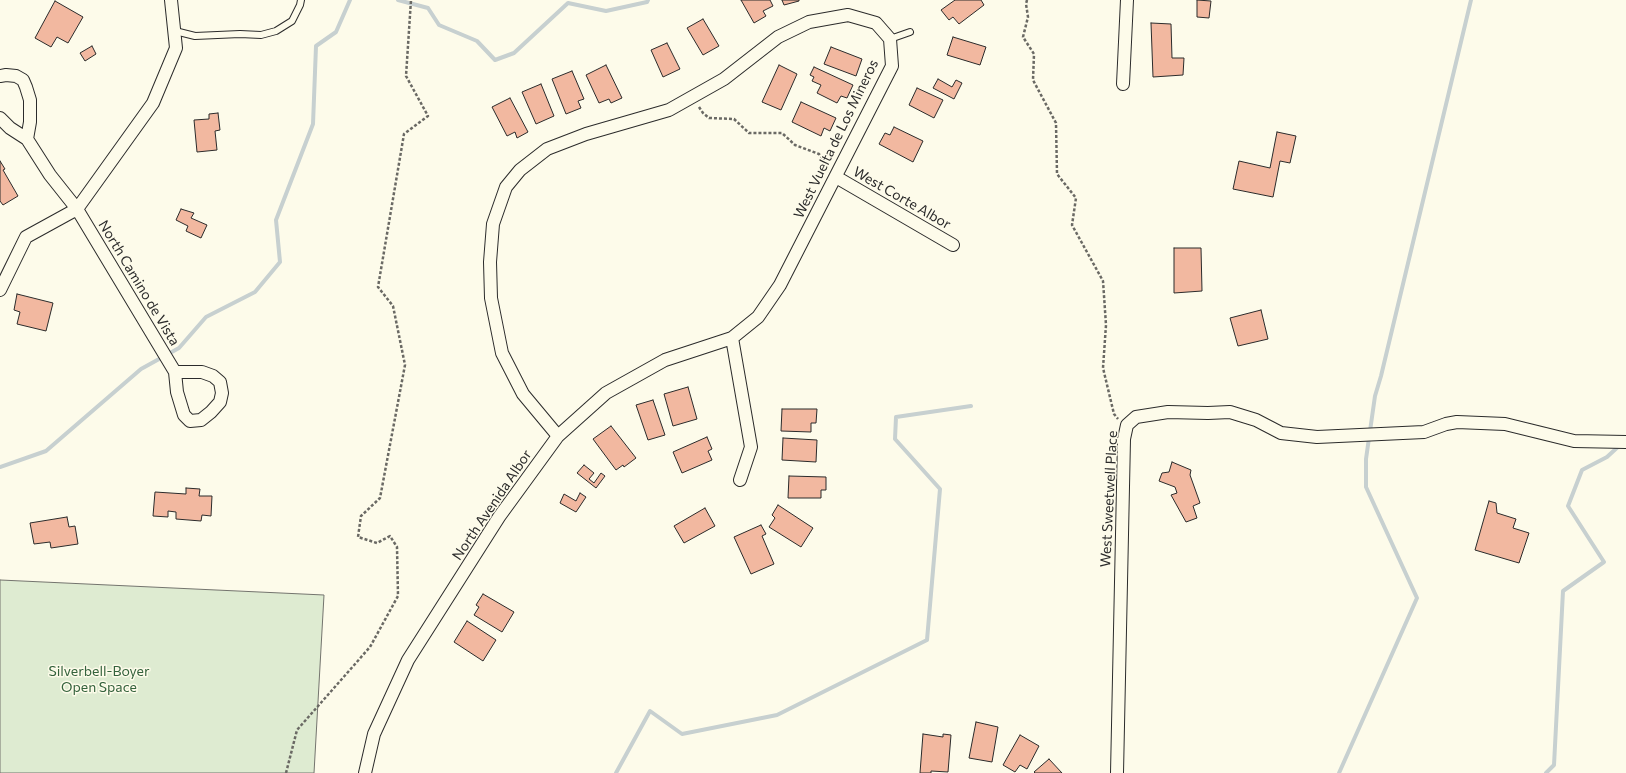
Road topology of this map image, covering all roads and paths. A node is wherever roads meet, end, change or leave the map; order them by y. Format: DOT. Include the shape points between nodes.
graph roads {
  1 [pos="171,0"];
  2 [pos="301,0"];
  3 [pos="411,0"];
  4 [pos="1027,0"];
  5 [pos="1127,0"];
  6 [pos="175,31"];
  7 [pos="910,32"];
  8 [pos="890,40"];
  9 [pos="0,76"];
  10 [pos="1123,84"];
  11 [pos="693,96"];
  12 [pos="0,118"];
  13 [pos="27,139"];
  14 [pos="836,177"];
  15 [pos="77,209"];
  16 [pos="953,245"];
  17 [pos="0,290"];
  18 [pos="732,338"];
  19 [pos="175,372"];
  20 [pos="1126,429"];
  21 [pos="558,436"];
  22 [pos="1626,442"];
  23 [pos="740,480"];
  24 [pos="286,773"];
  25 [pos="365,773"];
  26 [pos="1117,773"];
  1 -- 6 [label="street"];
  2 -- 6 [label="lane" via="292,20 276,31 261,35 195,36"];
  3 -- 24 [label="path" via="406,76 428,116 404,134 378,287 394,306 405,365 380,498 361,516 358,537 377,543 390,536 397,547 398,596 370,647 297,730"];
  4 -- 20 [label="path" via="1028,17 1023,37 1034,54 1033,80 1056,122 1057,174 1076,198 1072,225 1103,281 1106,325 1103,368 1114,414"];
  5 -- 10 [label="street"];
  6 -- 15 [label="street" via="176,48 153,103"];
  7 -- 8 [label="lane"];
  8 -- 11 [label="street" via="876,23 848,15 809,22 778,38 724,79"];
  8 -- 14 [label="street, West Vuelta de Los Mineros" via="892,66"];
  9 -- 13 [label="street" via="16,76 23,80 26,87 30,100"];
  11 -- 14 [label="path" via="709,118 734,119 749,133 782,133 795,145 819,154"];
  11 -- 21 [label="street" via="669,110 586,134 547,149 520,170 506,187 493,224 490,262 491,298 499,339 502,353 523,394"];
  12 -- 13 [label="street, North Camino de Vista"];
  13 -- 15 [label="street, North Camino de Vista" via="50,175"];
  14 -- 16 [label="street, West Corte Albor"];
  14 -- 18 [label="street, West Vuelta de Los Mineros" via="780,285 758,316"];
  15 -- 17 [label="street" via="26,237"];
  15 -- 19 [label="street, North Camino de Vista"];
  18 -- 21 [label="street, North Avenida Albor" via="665,360 606,393"];
  18 -- 23 [label="street" via="751,447"];
  19 -- 19 [label="street, North Camino de Vista" via="177,392 184,415 190,421 201,420 220,402 220,382 202,372"];
  20 -- 22 [label="street, West Sweetwell Place" via="1136,417 1168,412 1230,412 1256,420 1281,432 1316,437 1424,432 1457,422 1505,424 1574,440"];
  20 -- 26 [label="street, West Sweetwell Place"];
  21 -- 25 [label="street, North Avenida Albor" via="499,518 408,660 374,734"];
}
